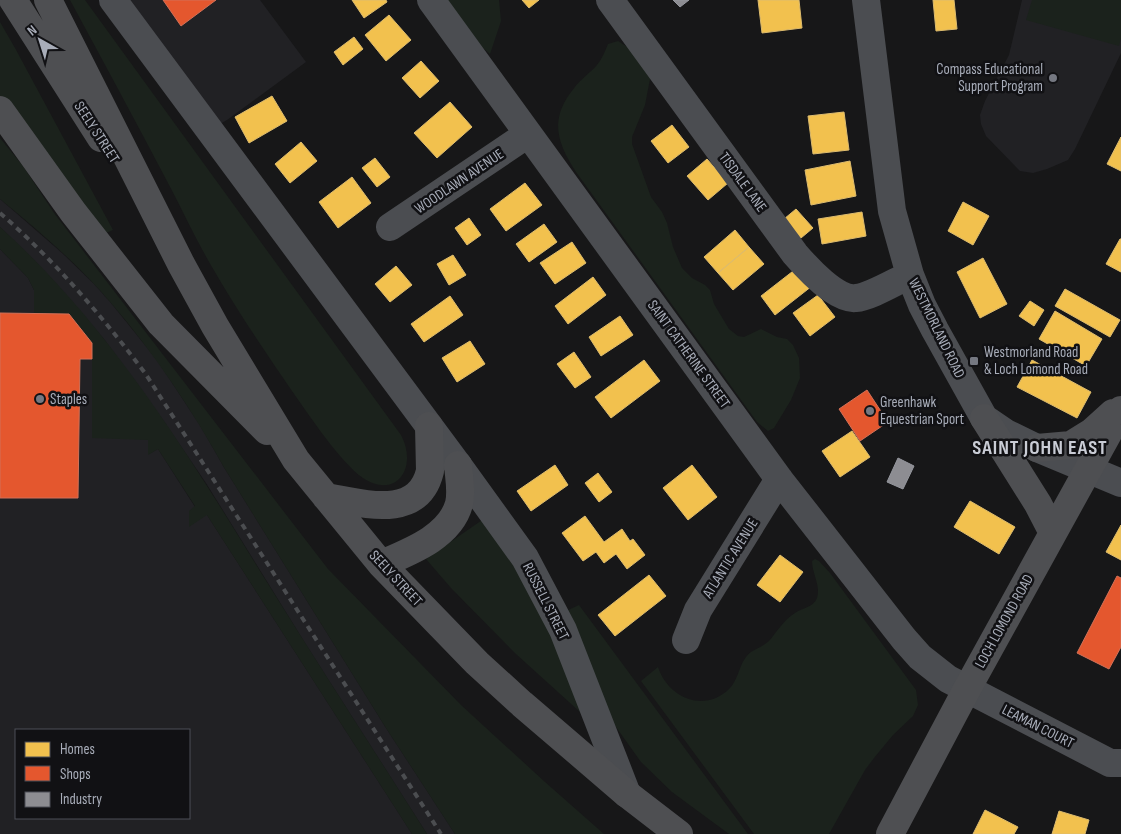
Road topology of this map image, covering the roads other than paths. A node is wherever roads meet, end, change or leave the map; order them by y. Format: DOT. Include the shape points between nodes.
graph roads {
  1 [pos="13,0"];
  2 [pos="48,0"];
  3 [pos="113,0"];
  4 [pos="431,0"];
  5 [pos="610,0"];
  6 [pos="866,0"];
  7 [pos="0,110"];
  8 [pos="528,134"];
  9 [pos="390,227"];
  10 [pos="181,264"];
  11 [pos="910,275"];
  12 [pos="1121,405"];
  13 [pos="1121,410"];
  14 [pos="984,418"];
  15 [pos="429,426"];
  16 [pos="1037,448"];
  17 [pos="296,460"];
  18 [pos="458,465"];
  19 [pos="1088,470"];
  20 [pos="779,479"];
  21 [pos="1121,483"];
  22 [pos="326,497"];
  23 [pos="1053,533"];
  24 [pos="381,564"];
  25 [pos="686,640"];
  26 [pos="967,689"];
  27 [pos="1117,768"];
  28 [pos="628,794"];
  29 [pos="890,832"];
  30 [pos="679,834"];
  1 -- 10 [label="main road, SEELY STREET"];
  2 -- 10 [label="main road, SEELY STREET"];
  3 -- 15 [label="street, RUSSELL STREET"];
  4 -- 8 [label="street, SAINT CATHERINE STREET"];
  5 -- 11 [label="street, TISDALE LANE" via="789,246 832,290 845,298 860,298"];
  6 -- 11 [label="street, WESTMORLAND ROAD" via="892,211"];
  7 -- 17 [label="main road" via="73,212 161,324"];
  8 -- 9 [label="street, WOODLAWN AVENUE"];
  8 -- 20 [label="street, SAINT CATHERINE STREET"];
  10 -- 17 [label="main road, SEELY STREET"];
  11 -- 14 [label="street, WESTMORLAND ROAD" via="934,330"];
  12 -- 16 [label="main road" via="1092,432 1071,445"];
  13 -- 19 [label="main road, LOCH LOMOND ROAD"];
  14 -- 16 [label="street, WESTMORLAND ROAD"];
  14 -- 23 [label="main road" via="1023,478"];
  15 -- 18 [label="street, RUSSELL STREET"];
  15 -- 22 [label="main road" via="430,471 423,486 410,500 391,506"];
  16 -- 19 [label="street, WESTMORLAND ROAD"];
  17 -- 22 [label="main road, SEELY STREET"];
  18 -- 24 [label="main road" via="460,498 451,520 424,544"];
  18 -- 28 [label="street, RUSSELL STREET" via="525,558 545,594 563,630"];
  19 -- 21 [label="street, WESTMORLAND ROAD"];
  19 -- 23 [label="main road, LOCH LOMOND ROAD"];
  20 -- 25 [label="street, ATLANTIC AVENUE" via="698,610"];
  20 -- 26 [label="street, SAINT CATHERINE STREET" via="920,657"];
  22 -- 24 [label="main road, SEELY STREET"];
  23 -- 26 [label="main road, LOCH LOMOND ROAD"];
  24 -- 28 [label="main road, SEELY STREET" via="484,669"];
  26 -- 27 [label="street, LEAMAN COURT"];
  26 -- 29 [label="main road, LOCH LOMOND ROAD"];
  28 -- 30 [label="main road, SEELY STREET"];
}
